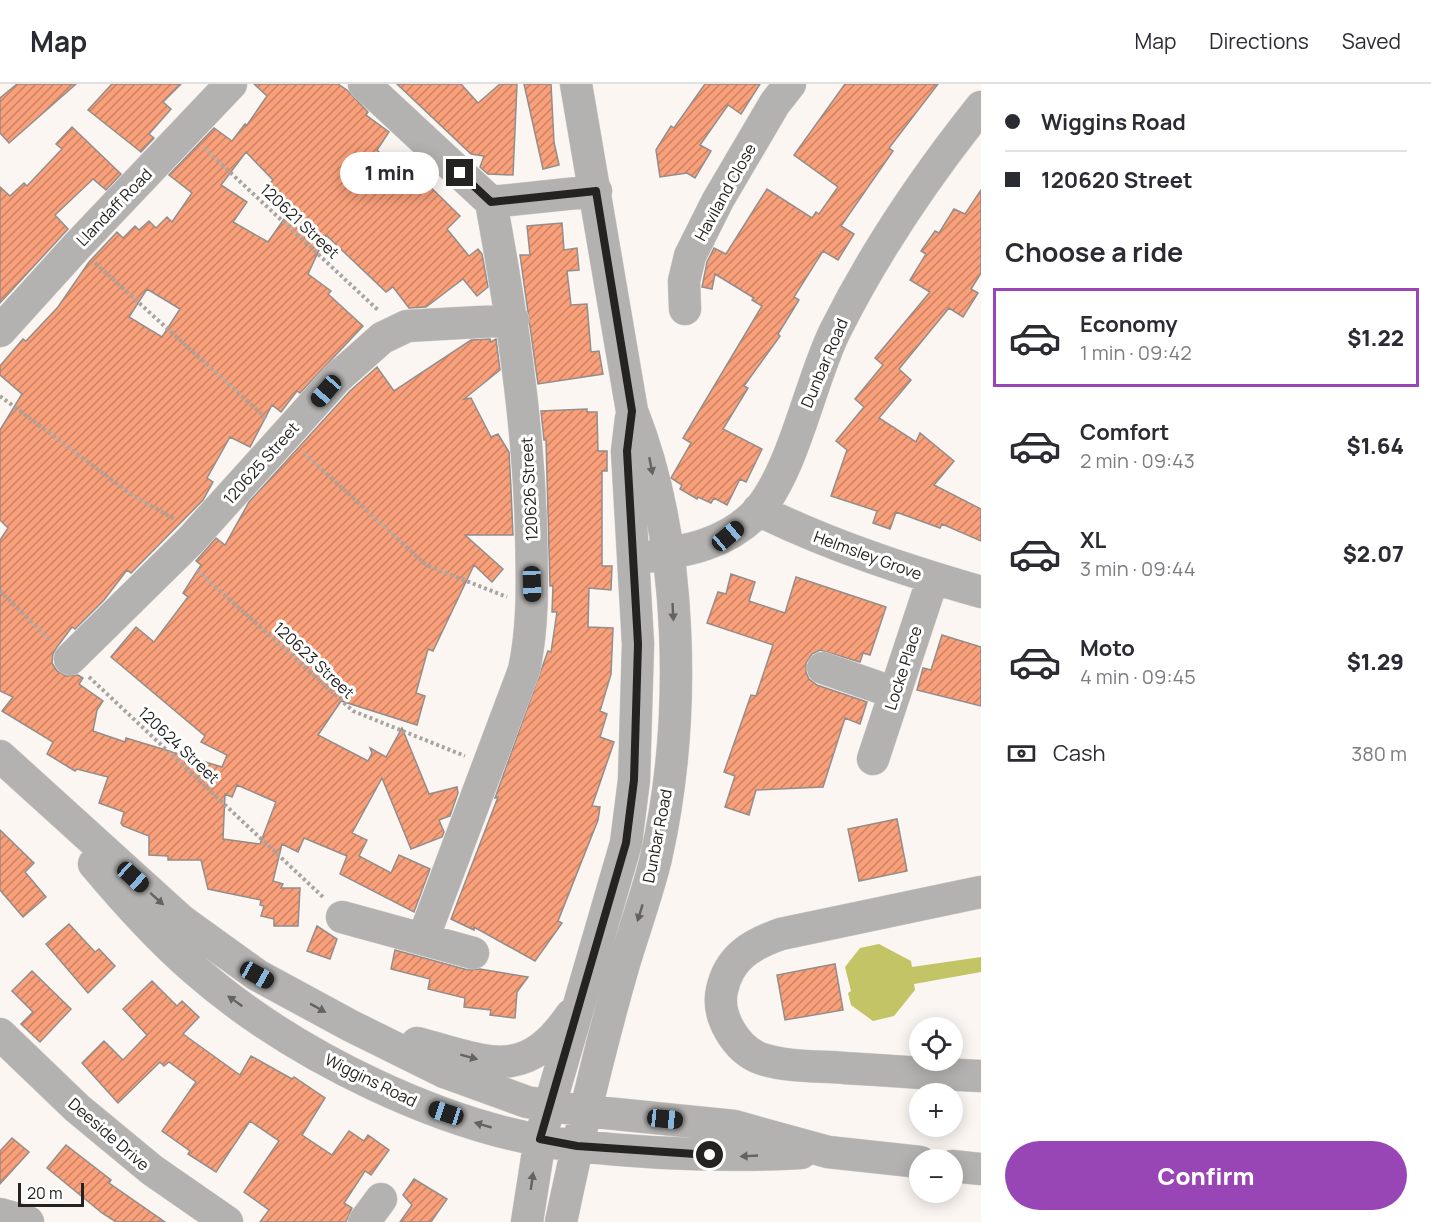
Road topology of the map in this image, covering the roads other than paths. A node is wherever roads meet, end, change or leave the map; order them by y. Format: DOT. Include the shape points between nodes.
graph roads {
  1 [pos="231,84"];
  2 [pos="364,84"];
  3 [pos="576,84"];
  4 [pos="790,84"];
  5 [pos="981,107"];
  6 [pos="596,191"];
  7 [pos="491,202"];
  8 [pos="685,309"];
  9 [pos="513,320"];
  10 [pos="0,331"];
  11 [pos="632,411"];
  12 [pos="758,510"];
  13 [pos="668,554"];
  14 [pos="633,559"];
  15 [pos="933,578"];
  16 [pos="981,592"];
  17 [pos="70,659"];
  18 [pos="823,669"];
  19 [pos="895,693"];
  20 [pos="873,759"];
  21 [pos="10,766"];
  22 [pos="981,892"];
  23 [pos="342,917"];
  24 [pos="423,939"];
  25 [pos="473,953"];
  26 [pos="579,1004"];
  27 [pos="351,1026"];
  28 [pos="0,1034"];
  29 [pos="981,1076"];
  30 [pos="549,1106"];
  31 [pos="586,1111"];
  32 [pos="540,1139"];
  33 [pos="577,1146"];
  34 [pos="828,1152"];
  35 [pos="909,1161"];
  36 [pos="963,1167"];
  37 [pos="981,1169"];
  38 [pos="0,1214"];
  39 [pos="28,1222"];
  40 [pos="227,1222"];
  41 [pos="526,1222"];
  42 [pos="561,1222"];
  1 -- 10 [label="street, Llandaff Road"];
  2 -- 7 [label="street"];
  3 -- 6 [label="street"];
  4 -- 8 [label="street, Haviland Close" via="718,200 690,256 684,281"];
  5 -- 12 [label="street, Dunbar Road" via="889,232 834,333 780,473"];
  6 -- 7 [label="street"];
  6 -- 11 [label="street"];
  7 -- 9 [label="street, 120626 Street"];
  9 -- 17 [label="street, 120625 Street" via="398,329 382,338 337,378 184,547"];
  9 -- 24 [label="street, 120626 Street" via="525,404 533,606 524,670"];
  11 -- 13 [label="street, one-way" via="648,452"];
  11 -- 14 [label="street" via="627,451"];
  12 -- 13 [label="street, Dunbar Road" via="728,536"];
  12 -- 15 [label="street, Helmsley Grove" via="801,531"];
  13 -- 14 [label="street, Dunbar Road"];
  13 -- 31 [label="street, Dunbar Road, one-way" via="676,655 670,764 663,812 656,857"];
  14 -- 26 [label="street, Dunbar Road" via="638,644 634,780 626,843"];
  15 -- 16 [label="street, Helmsley Grove"];
  15 -- 19 [label="street, Locke Place"];
  18 -- 19 [label="street"];
  19 -- 20 [label="street, Locke Place"];
  21 -- 27 [label="street, Wiggins Road, one-way" via="182,921 257,975"];
  32 -- 21 [label="street, Wiggins Road, one-way" via="479,1124 387,1090 300,1044 245,1008 195,970 146,923"];
  22 -- 29 [label="street" via="781,934 753,944 737,958 724,978 719,999 734,1037 763,1059"];
  23 -- 24 [label="street"];
  24 -- 25 [label="street"];
  27 -- 26 [label="street, one-way" via="489,1062 508,1063 544,1047"];
  26 -- 30 [label="street, Dunbar Road"];
  27 -- 30 [label="street, Wiggins Road" via="482,1087"];
  28 -- 40 [label="street, Deeside Drive" via="77,1108 152,1170"];
  30 -- 31 [label="street, Wiggins Road"];
  30 -- 32 [label="street, Dunbar Road"];
  31 -- 33 [label="street, Dunbar Road"];
  31 -- 34 [label="street, Wiggins Road" via="734,1126"];
  32 -- 33 [label="street, Wiggins Road"];
  41 -- 32 [label="street, Dunbar Road, one-way"];
  34 -- 33 [label="street, Wiggins Road, one-way" via="729,1156"];
  33 -- 42 [label="street, Dunbar Road"];
  34 -- 35 [label="street, Wiggins Road"];
  36 -- 37 [label="street"];
  38 -- 39 [label="street"];
}
